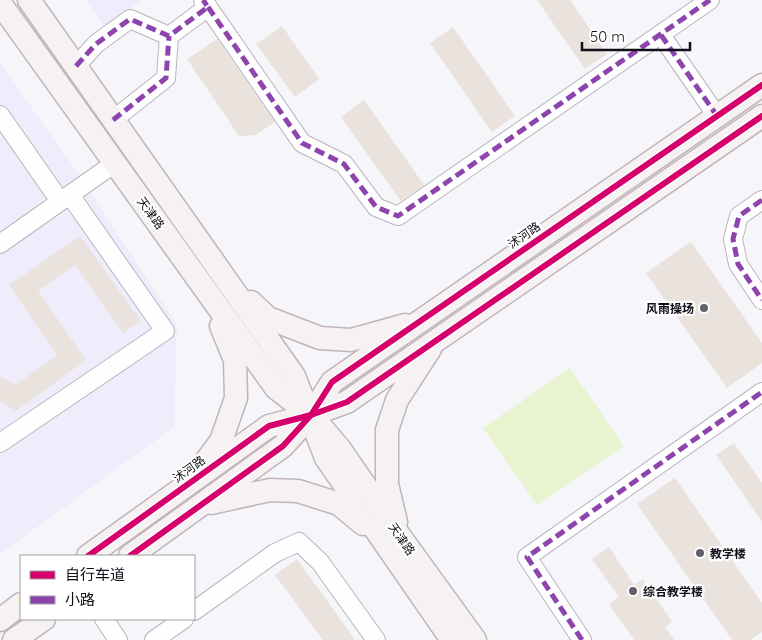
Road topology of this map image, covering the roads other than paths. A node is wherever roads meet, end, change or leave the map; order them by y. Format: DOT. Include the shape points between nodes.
graph roads {
  1 [pos="29,0"];
  2 [pos="710,0"];
  3 [pos="0,3"];
  4 [pos="205,4"];
  5 [pos="661,35"];
  6 [pos="169,36"];
  7 [pos="76,66"];
  8 [pos="762,86"];
  9 [pos="0,115"];
  10 [pos="717,116"];
  11 [pos="762,116"];
  12 [pos="113,120"];
  13 [pos="114,163"];
  14 [pos="65,198"];
  15 [pos="762,200"];
  16 [pos="0,244"];
  17 [pos="220,273"];
  18 [pos="206,290"];
  19 [pos="762,300"];
  20 [pos="422,319"];
  21 [pos="435,341"];
  22 [pos="762,392"];
  23 [pos="311,415"];
  24 [pos="0,443"];
  25 [pos="187,485"];
  26 [pos="203,504"];
  27 [pos="392,538"];
  28 [pos="89,555"];
  29 [pos="131,555"];
  30 [pos="20,605"];
  31 [pos="195,610"];
  32 [pos="0,620"];
  33 [pos="43,620"];
  34 [pos="105,620"];
  35 [pos="183,620"];
  36 [pos="14,640"];
  37 [pos="118,640"];
  38 [pos="154,640"];
  39 [pos="376,640"];
  40 [pos="452,640"];
  41 [pos="475,640"];
  42 [pos="582,640"];
  1 -- 7 [label="main road, 天津路"];
  2 -- 5 [label="street"];
  3 -- 13 [label="main road, 天津路"];
  4 -- 5 [label="street" via="302,144 344,164 376,207 398,216"];
  4 -- 6 [label="street"];
  5 -- 10 [label="street"];
  6 -- 7 [label="street" via="130,20 96,44"];
  6 -- 12 [label="street" via="166,78"];
  7 -- 12 [label="main road, 天津路"];
  8 -- 10 [label="main road, 沭河路"];
  9 -- 14 [label="street"];
  10 -- 20 [label="main road, 沭河路"];
  11 -- 21 [label="main road, 沭河路"];
  12 -- 17 [label="main road, 天津路"];
  13 -- 14 [label="street"];
  13 -- 18 [label="main road, 天津路"];
  14 -- 16 [label="street"];
  14 -- 24 [label="street" via="165,331"];
  15 -- 19 [label="street" via="739,216 733,239 738,264"];
  17 -- 20 [label="main road" via="268,318 320,338 351,340"];
  17 -- 23 [label="main road, 天津路" via="294,376"];
  18 -- 23 [label="main road, 天津路" via="276,388"];
  18 -- 25 [label="main road" via="235,360 236,398 221,441"];
  20 -- 23 [label="main road, 沭河路" via="332,382"];
  21 -- 23 [label="main road, 沭河路" via="347,402"];
  21 -- 27 [label="main road" via="397,400 387,430"];
  22 -- 42 [label="street" via="527,557"];
  23 -- 25 [label="main road, 沭河路" via="269,426"];
  23 -- 26 [label="main road, 沭河路" via="283,446"];
  23 -- 27 [label="main road, 天津路" via="326,458"];
  25 -- 28 [label="main road, 沭河路"];
  26 -- 27 [label="main road" via="270,490 298,491 339,504"];
  26 -- 29 [label="main road, 沭河路"];
  27 -- 40 [label="main road, 天津路"];
  27 -- 41 [label="main road, 天津路"];
  30 -- 32 [label="main road"];
  31 -- 39 [label="street" via="275,553 299,542 320,562"];
  33 -- 36 [label="main road"];
  34 -- 37 [label="street"];
  35 -- 38 [label="street"];
}
